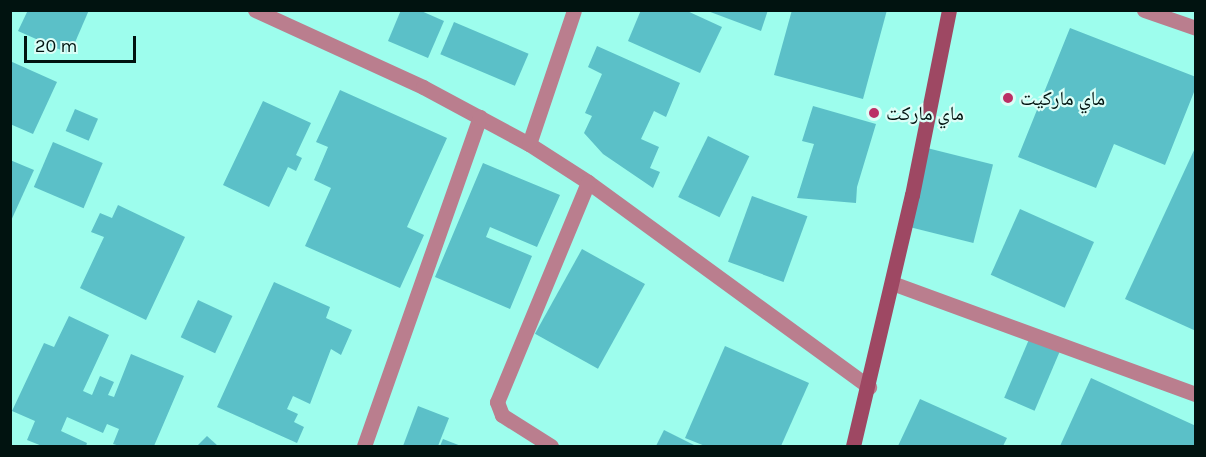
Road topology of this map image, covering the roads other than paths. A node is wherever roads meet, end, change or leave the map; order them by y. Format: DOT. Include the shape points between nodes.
graph roads {
  1 [pos="255,10"];
  2 [pos="574,10"];
  3 [pos="949,10"];
  4 [pos="1144,10"];
  5 [pos="1196,28"];
  6 [pos="480,117"];
  7 [pos="530,144"];
  8 [pos="588,182"];
  9 [pos="892,283"];
  10 [pos="869,387"];
  11 [pos="1196,394"];
  12 [pos="364,447"];
  13 [pos="551,447"];
  14 [pos="853,447"];
  1 -- 6 [label="street"];
  2 -- 7 [label="street"];
  3 -- 9 [label="main road"];
  4 -- 5 [label="street"];
  6 -- 7 [label="street"];
  6 -- 12 [label="street"];
  7 -- 8 [label="street"];
  8 -- 10 [label="street"];
  8 -- 13 [label="street" via="497,402 502,415"];
  9 -- 10 [label="main road"];
  9 -- 11 [label="street"];
  10 -- 14 [label="main road"];
}
